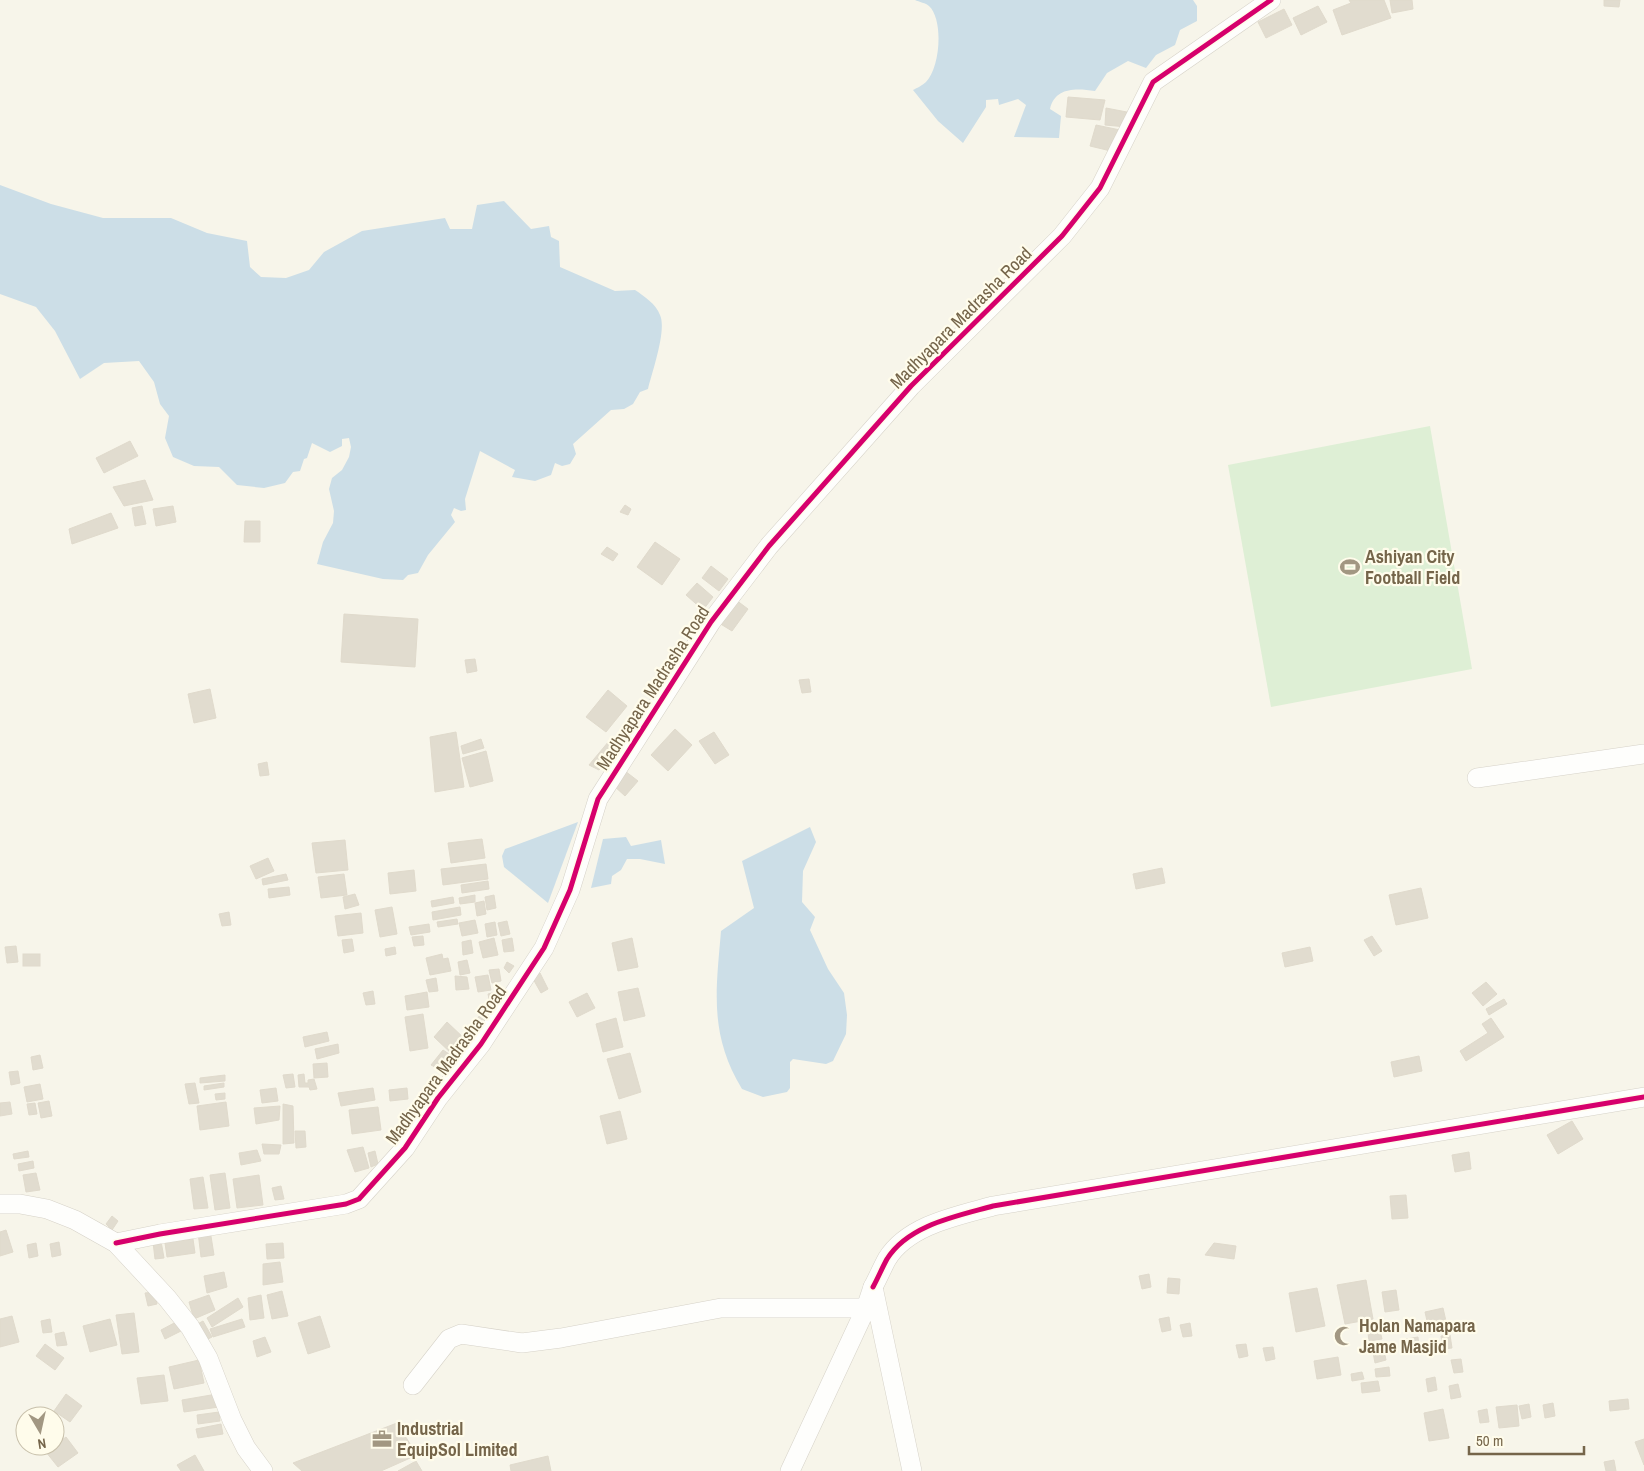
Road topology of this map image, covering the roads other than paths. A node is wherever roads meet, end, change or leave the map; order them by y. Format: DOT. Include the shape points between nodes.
graph roads {
  1 [pos="1271,0"];
  2 [pos="1644,754"];
  3 [pos="1477,778"];
  4 [pos="1644,1097"];
  5 [pos="0,1204"];
  6 [pos="116,1243"];
  7 [pos="873,1287"];
  8 [pos="866,1308"];
  9 [pos="413,1385"];
  10 [pos="263,1471"];
  11 [pos="790,1471"];
  12 [pos="912,1471"];
  1 -- 6 [label="street, Madhyapara Madrasha Road" via="1153,82 1100,188 1062,236 911,386 769,546 711,622 598,799 570,890 544,948 481,1044 438,1098 405,1148 359,1199 346,1204"];
  2 -- 3 [label="street"];
  4 -- 7 [label="street" via="993,1206 919,1230 910,1236 888,1258"];
  5 -- 6 [label="street" via="47,1209 75,1220"];
  6 -- 10 [label="street" via="190,1327 208,1358 246,1448"];
  7 -- 8 [label="street"];
  7 -- 12 [label="street"];
  8 -- 9 [label="street" via="721,1308 522,1343 461,1334 449,1339"];
  8 -- 11 [label="street"];
}
